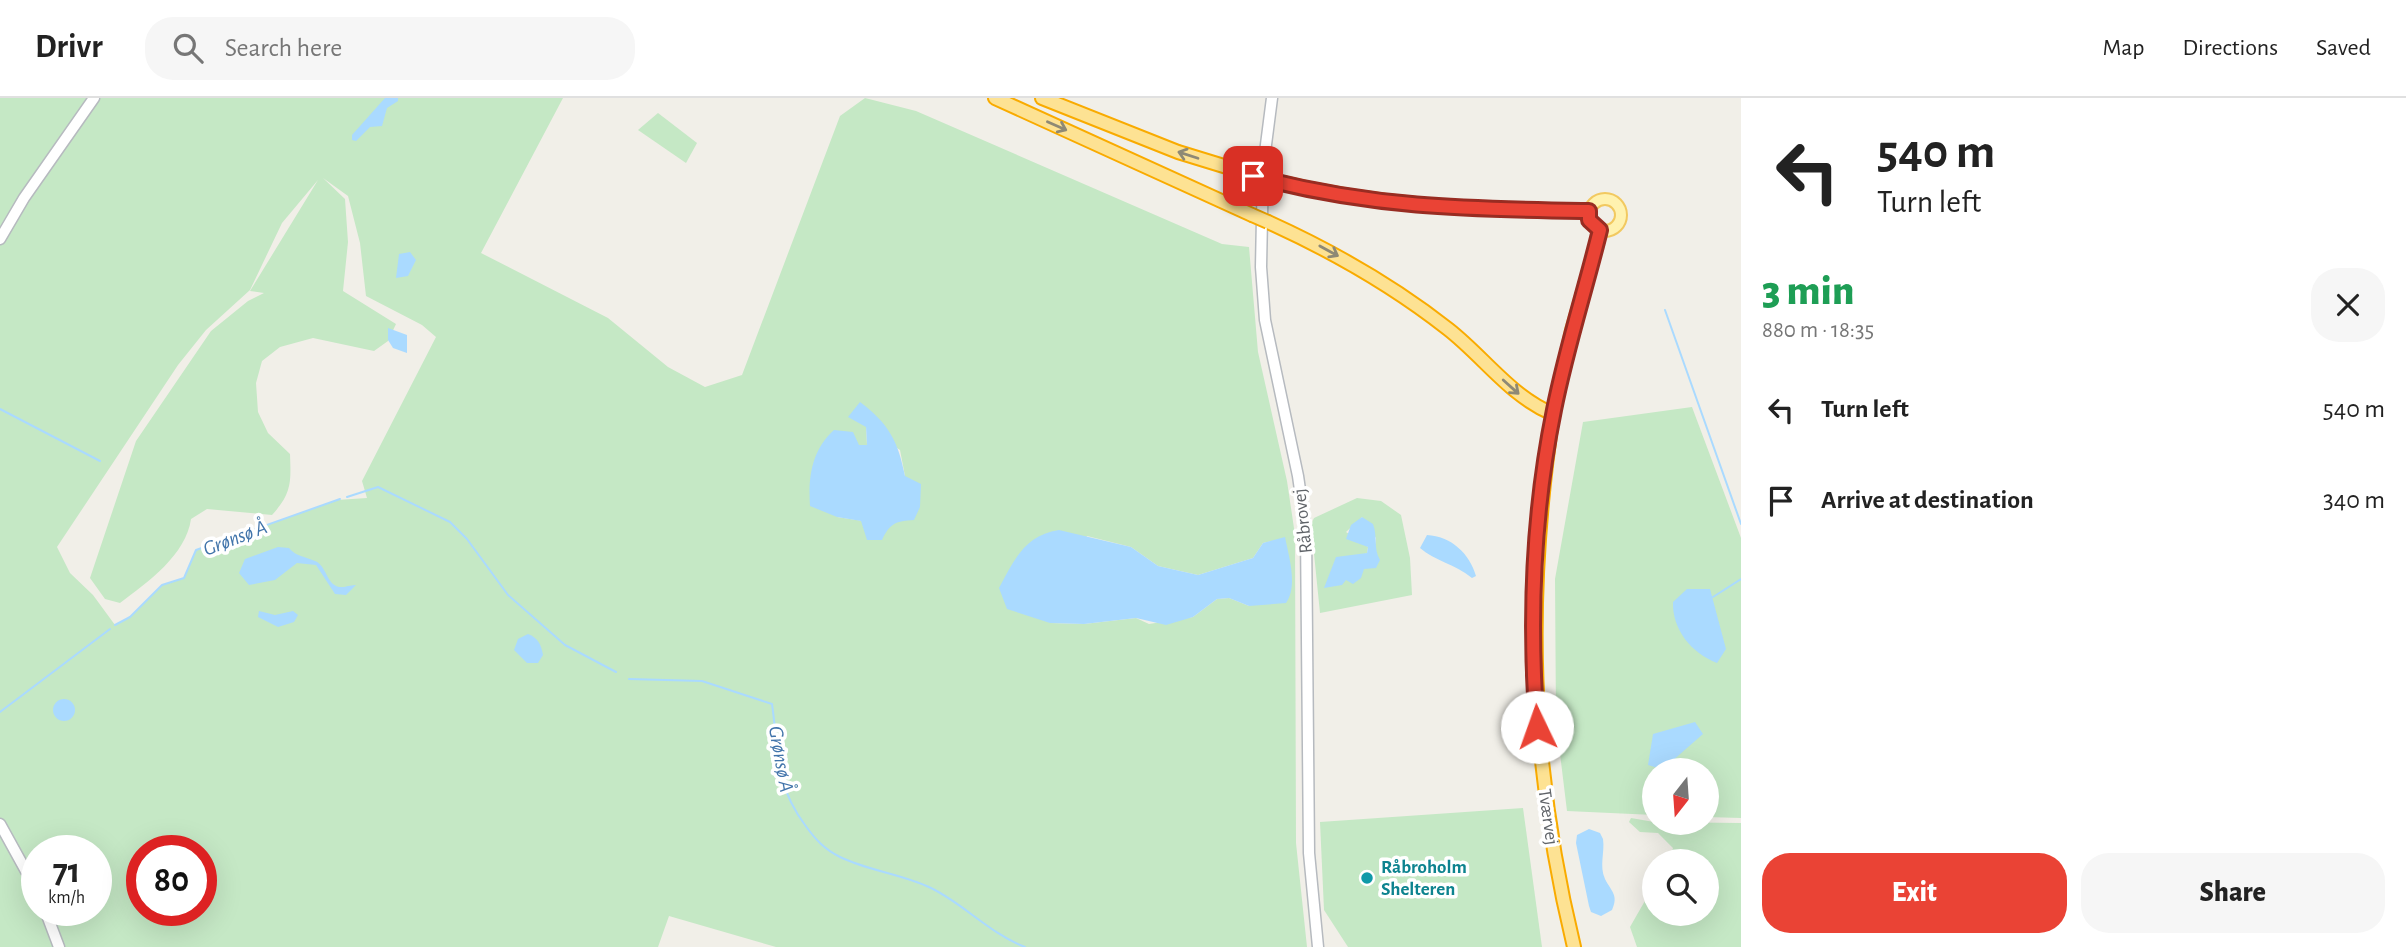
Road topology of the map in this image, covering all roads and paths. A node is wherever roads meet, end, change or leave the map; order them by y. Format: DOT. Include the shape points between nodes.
graph roads {
  1 [pos="94,98"];
  2 [pos="995,98"];
  3 [pos="1042,98"];
  4 [pos="1272,98"];
  5 [pos="1589,211"];
  6 [pos="1600,230"];
  7 [pos="0,239"];
  8 [pos="1553,414"];
  9 [pos="0,824"];
  10 [pos="21,862"];
  11 [pos="51,926"];
  12 [pos="60,947"];
  13 [pos="1318,947"];
  14 [pos="1574,947"];
  1 -- 7 [label="street"];
  2 -- 8 [label="highway, one-way, bridge" via="1326,248 1402,295 1451,331 1524,399"];
  5 -- 3 [label="highway, one-way, bridge" via="1404,205 1335,196 1178,152"];
  4 -- 13 [label="street, Råbrovej" via="1263,168 1261,267 1265,320 1306,531 1308,853"];
  5 -- 6 [label="main road" via="1589,220"];
  5 -- 6 [label="main road" via="1600,199 1611,200 1619,208 1618,224"];
  6 -- 8 [label="main road, Tværvej"];
  8 -- 14 [label="highway, Tværvej" via="1537,547 1535,698 1550,840"];
  9 -- 10 [label="street"];
  11 -- 12 [label="street"];
}
